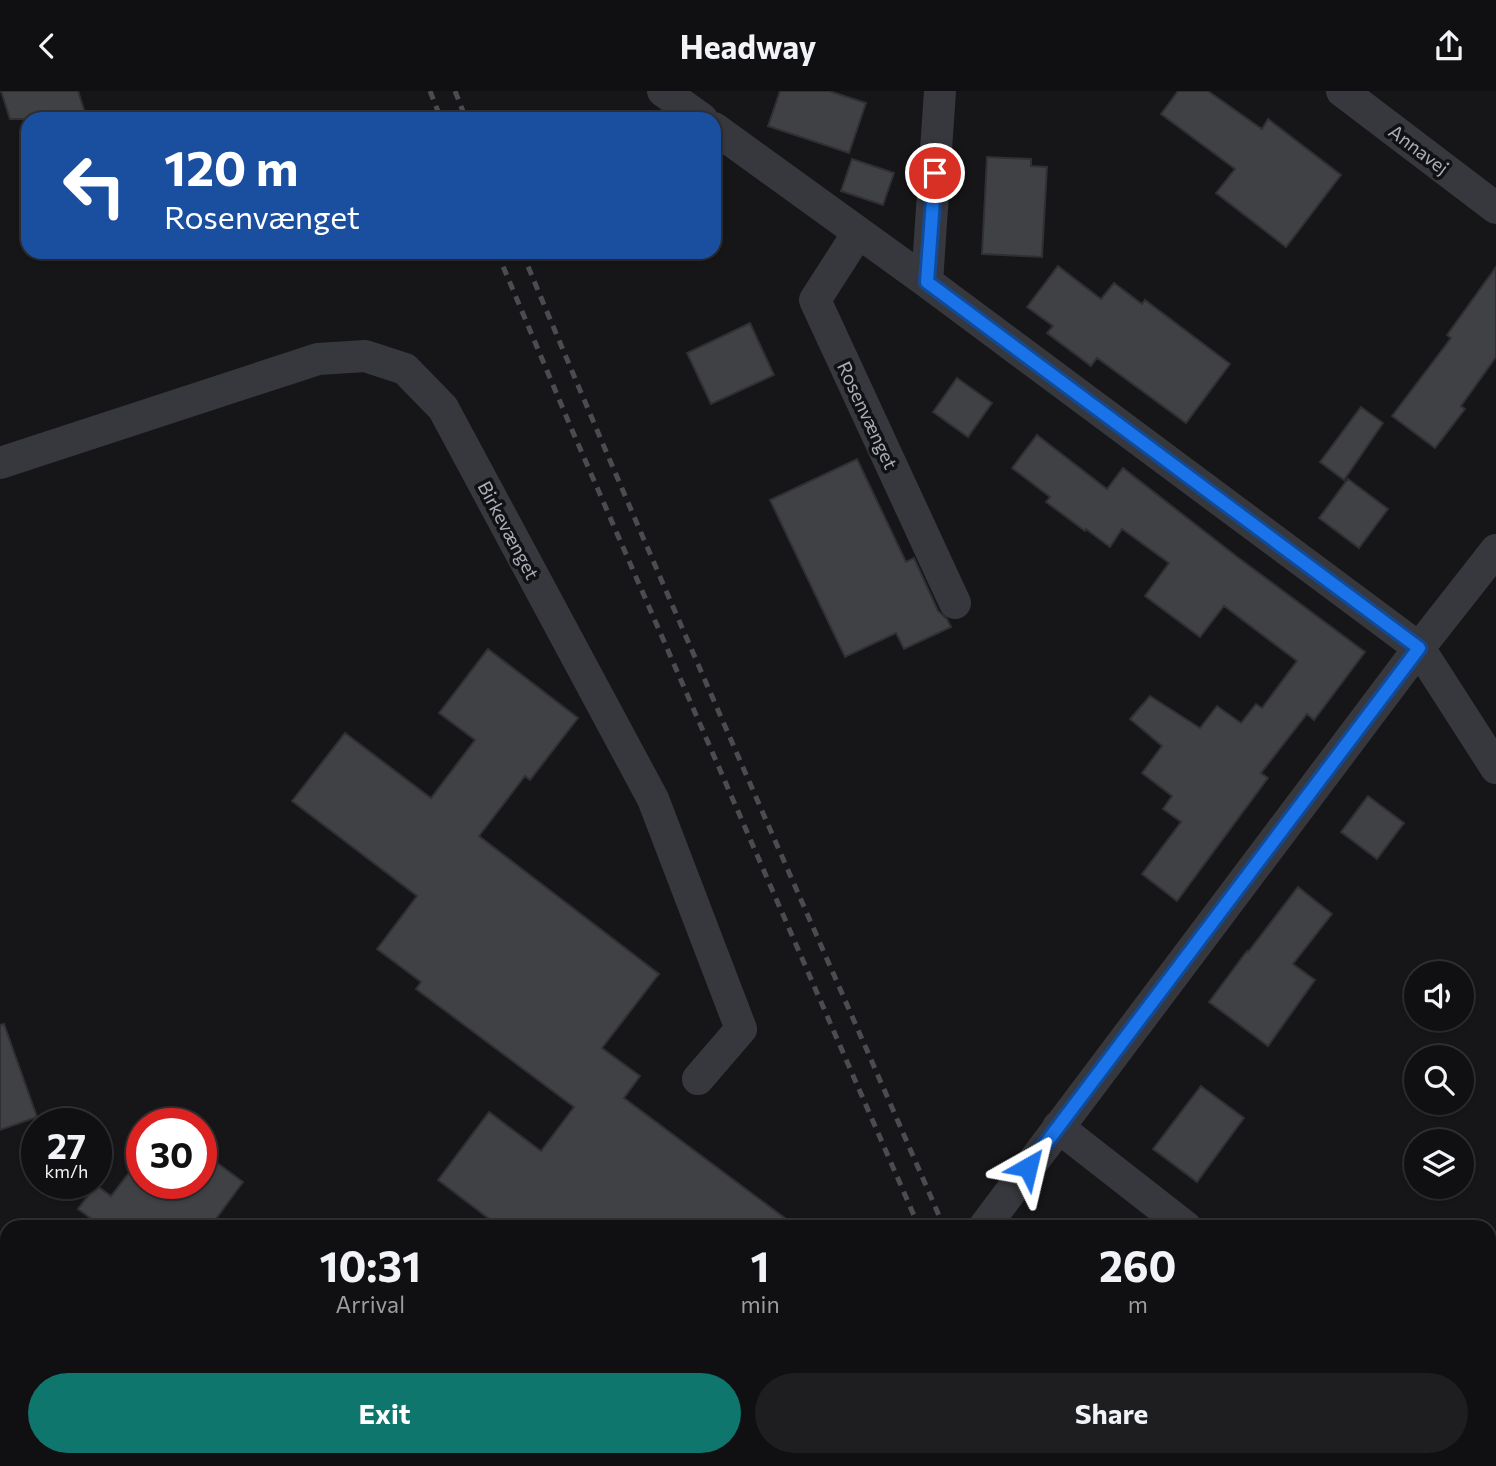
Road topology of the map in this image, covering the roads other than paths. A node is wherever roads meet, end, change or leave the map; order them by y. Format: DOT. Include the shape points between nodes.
graph roads {
  1 [pos="663,91"];
  2 [pos="940,91"];
  3 [pos="1342,91"];
  4 [pos="692,112"];
  5 [pos="721,133"];
  6 [pos="1496,208"];
  7 [pos="858,233"];
  8 [pos="927,282"];
  9 [pos="0,463"];
  10 [pos="1496,550"];
  11 [pos="955,603"];
  12 [pos="1419,648"];
  13 [pos="1496,768"];
  14 [pos="698,1079"];
  15 [pos="1058,1127"];
  16 [pos="989,1220"];
  17 [pos="1177,1220"];
  1 -- 4 [label="street"];
  2 -- 8 [label="street"];
  3 -- 6 [label="street, Annavej"];
  5 -- 7 [label="street"];
  7 -- 8 [label="street"];
  7 -- 11 [label="street, Rosenvænget" via="815,300"];
  8 -- 12 [label="street"];
  9 -- 14 [label="street, Birkevænget" via="318,359 365,356 405,369 443,408 653,799 741,1029"];
  10 -- 12 [label="street"];
  12 -- 13 [label="street"];
  12 -- 15 [label="street"];
  15 -- 16 [label="street"];
  15 -- 17 [label="street"];
}
